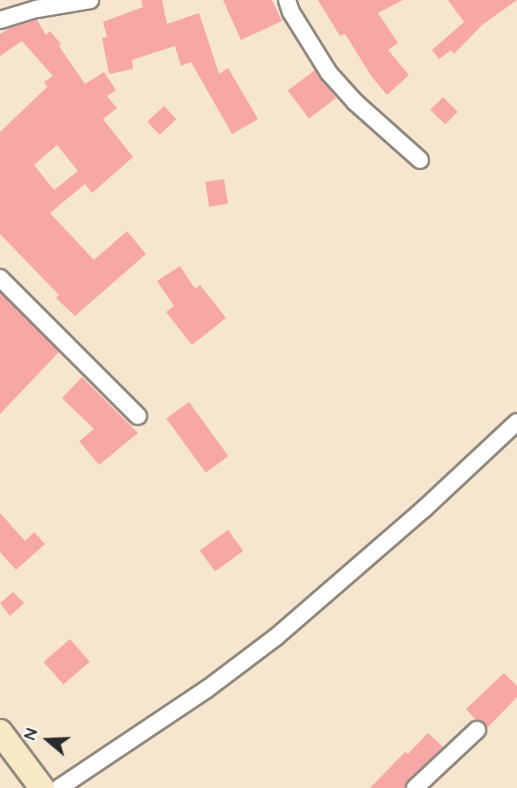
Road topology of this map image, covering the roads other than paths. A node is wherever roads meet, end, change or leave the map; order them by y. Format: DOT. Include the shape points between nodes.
graph roads {
  1 [pos="90,0"];
  2 [pos="287,0"];
  3 [pos="0,20"];
  4 [pos="420,160"];
  5 [pos="0,278"];
  6 [pos="138,416"];
  7 [pos="517,422"];
  8 [pos="477,730"];
  9 [pos="0,732"];
  10 [pos="42,788"];
  11 [pos="59,788"];
  12 [pos="415,788"];
  1 -- 3 [label="street"];
  2 -- 4 [label="street" via="329,73"];
  5 -- 6 [label="street"];
  7 -- 11 [label="street" via="276,638"];
  8 -- 12 [label="street"];
  9 -- 10 [label="street"];
}
